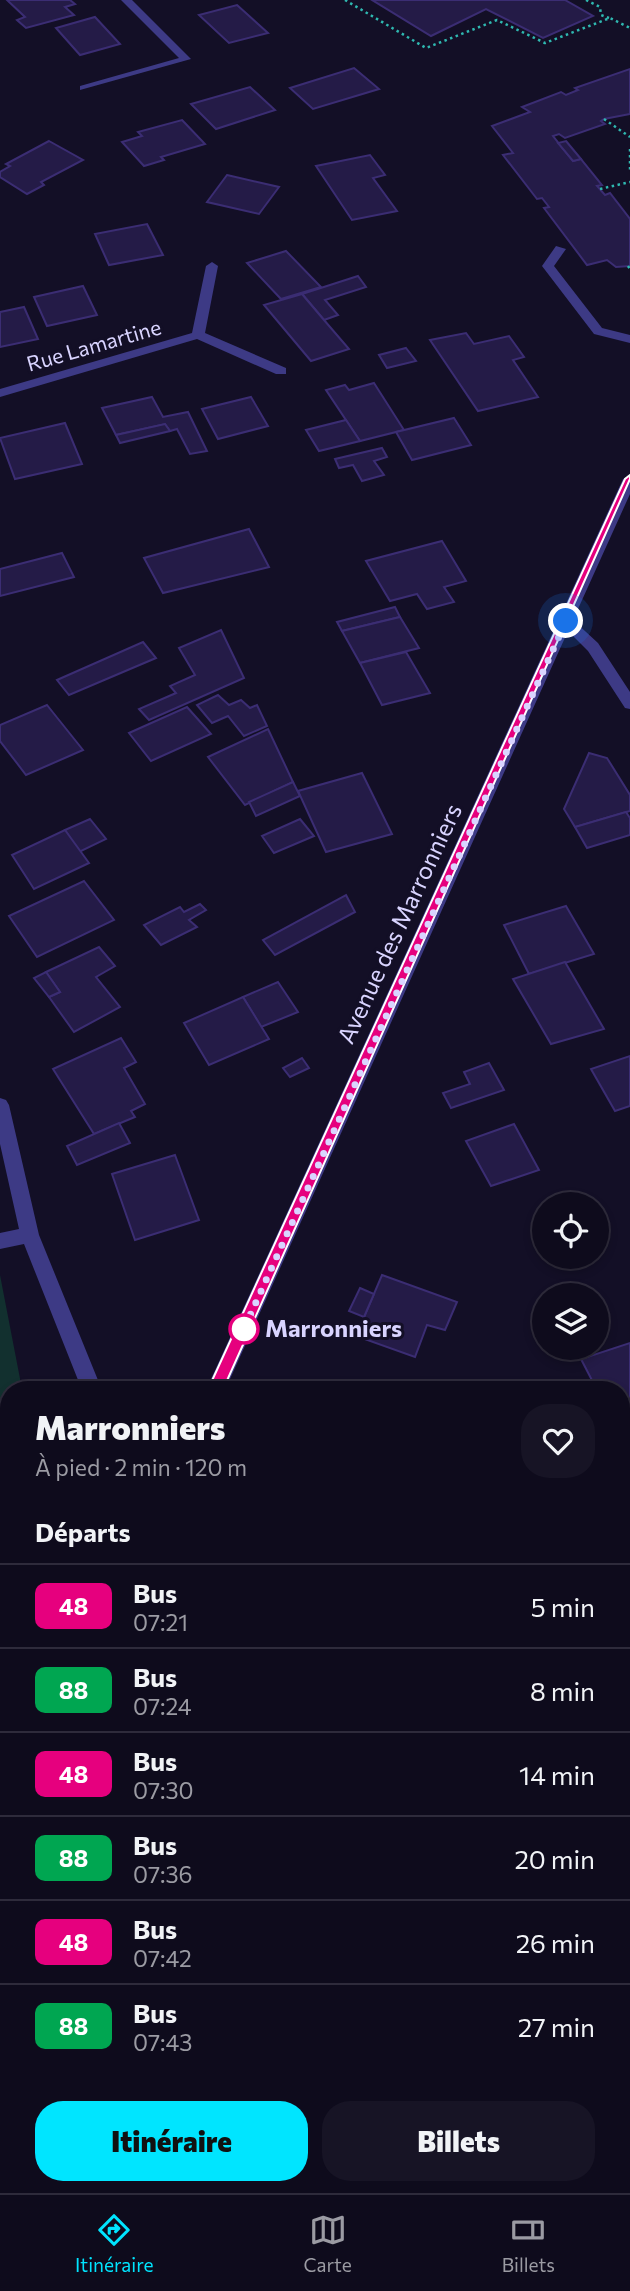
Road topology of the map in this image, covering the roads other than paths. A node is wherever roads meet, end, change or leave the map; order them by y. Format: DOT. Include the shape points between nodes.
graph roads {
  1 [pos="127,0"];
  2 [pos="84,88"];
  3 [pos="560,248"];
  4 [pos="212,266"];
  5 [pos="198,335"];
  6 [pos="630,339"];
  7 [pos="281,371"];
  8 [pos="0,393"];
  9 [pos="630,479"];
  10 [pos="566,621"];
  11 [pos="630,704"];
  12 [pos="0,1105"];
  13 [pos="30,1235"];
  14 [pos="0,1241"];
  15 [pos="88,1381"];
  16 [pos="219,1381"];
  1 -- 2 [label="street" via="186,59"];
  3 -- 6 [label="street" via="548,266 598,331"];
  4 -- 5 [label="street, Rue Lamartine"];
  5 -- 7 [label="street, Rue Lamartine"];
  5 -- 8 [label="street, Rue Lamartine"];
  9 -- 10 [label="street, Avenue des Marronniers"];
  10 -- 11 [label="street" via="593,647"];
  10 -- 16 [label="street, Avenue des Marronniers"];
  12 -- 13 [label="street"];
  13 -- 14 [label="street"];
  13 -- 15 [label="street"];
}
